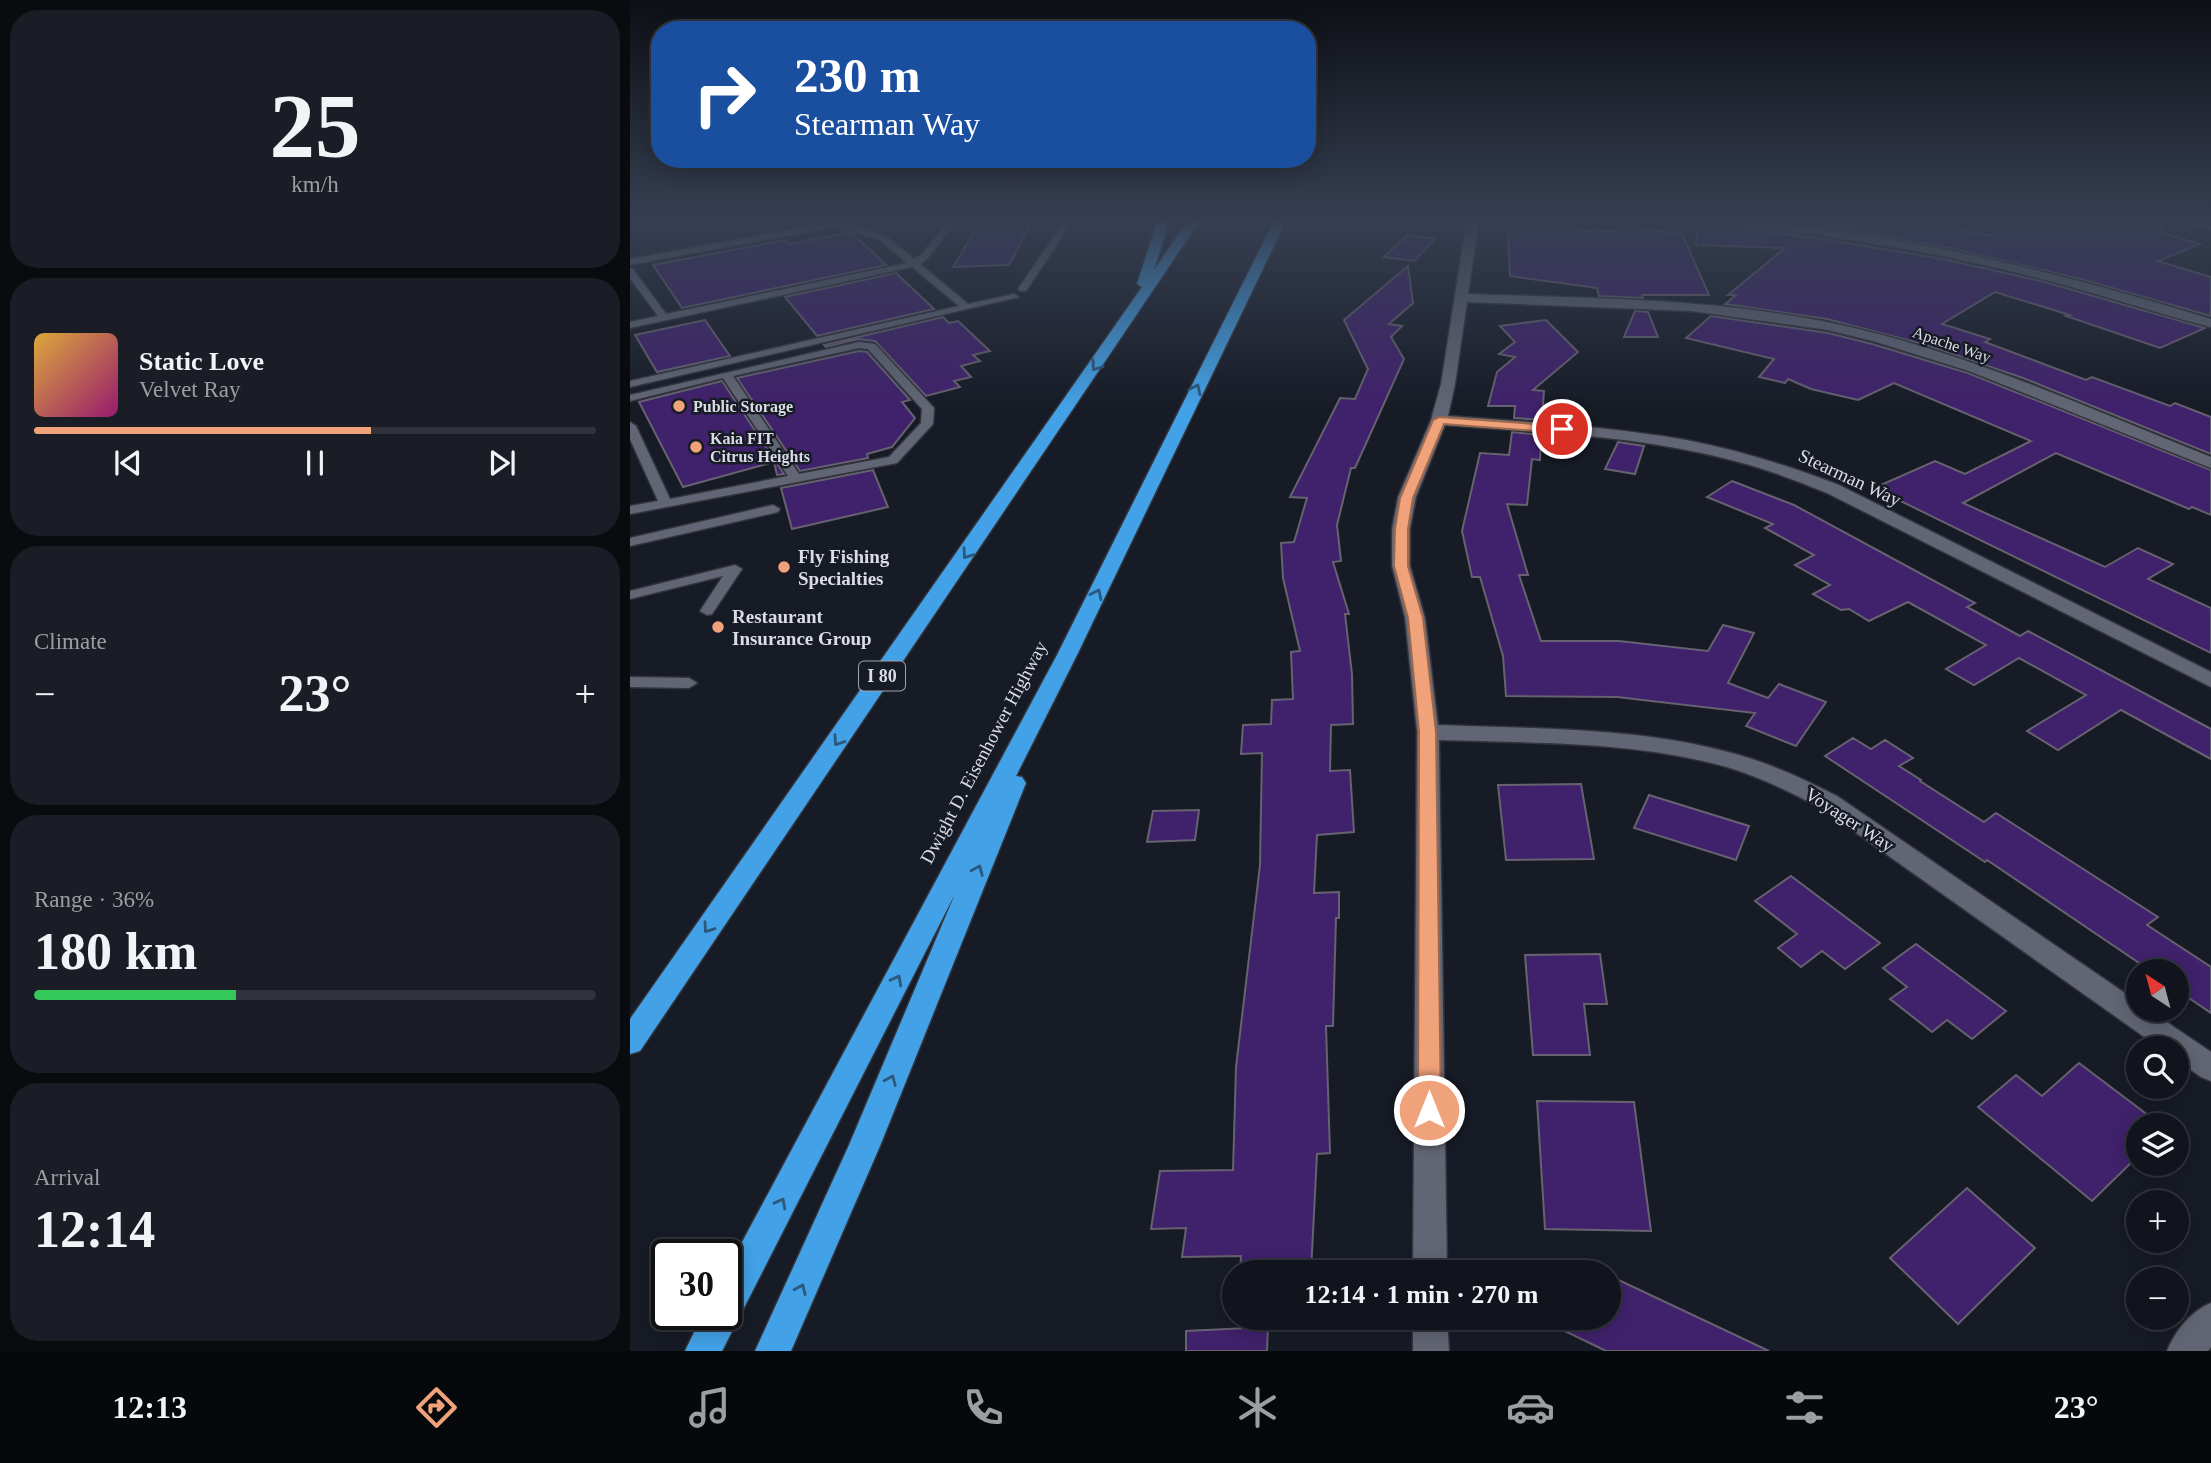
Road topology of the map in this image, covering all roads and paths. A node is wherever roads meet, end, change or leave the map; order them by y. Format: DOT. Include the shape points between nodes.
graph roads {
  1 [pos="638,282"];
  2 [pos="830,282"];
  3 [pos="936,282"];
  4 [pos="1028,282"];
  5 [pos="1144,282"];
  6 [pos="1153,282"];
  7 [pos="1250,282"];
  8 [pos="1462,282"];
  9 [pos="2075,282"];
  10 [pos="1023,289"];
  11 [pos="1014,297"];
  12 [pos="1459,298"];
  13 [pos="966,307"];
  14 [pos="1135,310"];
  15 [pos="664,318"];
  16 [pos="2211,323"];
  17 [pos="630,325"];
  18 [pos="726,374"];
  19 [pos="630,384"];
  20 [pos="630,398"];
  21 [pos="1439,420"];
  22 [pos="630,426"];
  23 [pos="2211,463"];
  24 [pos="795,478"];
  25 [pos="665,502"];
  26 [pos="773,509"];
  27 [pos="630,510"];
  28 [pos="630,542"];
  29 [pos="630,595"];
  30 [pos="707,611"];
  31 [pos="1067,655"];
  32 [pos="2211,680"];
  33 [pos="630,682"];
  34 [pos="689,683"];
  35 [pos="1428,732"];
  36 [pos="630,1042"];
  37 [pos="2211,1068"];
  38 [pos="1430,1260"];
  39 [pos="742,1276"];
  40 [pos="2211,1320"];
  41 [pos="714,1330"];
  42 [pos="1430,1330"];
  43 [pos="703,1351"];
  44 [pos="773,1351"];
  45 [pos="1431,1351"];
  46 [pos="2185,1351"];
  1 -- 15 [label="lane"];
  2 -- 15 [label="lane"];
  3 -- 13 [label="lane"];
  4 -- 10 [label="lane"];
  5 -- 14 [label="highway"];
  6 -- 14 [label="highway, I 80"];
  31 -- 7 [label="highway, Dwight D. Eisenhower Highway, one-way"];
  8 -- 12 [label="street"];
  9 -- 16 [label="street"];
  11 -- 13 [label="lane"];
  12 -- 21 [label="street"];
  12 -- 23 [label="street, Apache Way" via="1692,307 1829,327 1952,361"];
  13 -- 19 [label="lane"];
  14 -- 36 [label="highway, I 80, one-way"];
  15 -- 17 [label="lane"];
  18 -- 20 [label="lane"];
  18 -- 24 [label="lane"];
  18 -- 24 [label="lane" via="871,346 928,408 927,424 893,460"];
  21 -- 32 [label="street, Stearman Way" via="1635,435 1702,446 1771,465 1833,489"];
  21 -- 35 [label="street" via="1407,498 1401,529 1401,566 1415,618"];
  22 -- 25 [label="lane"];
  24 -- 25 [label="lane"];
  25 -- 27 [label="lane"];
  26 -- 28 [label="lane"];
  29 -- 30 [label="lane" via="734,569"];
  39 -- 31 [label="highway, Dwight D. Eisenhower Highway, one-way"];
  44 -- 31 [label="highway, one-way"];
  33 -- 34 [label="lane"];
  35 -- 37 [label="street, Voyager Way" via="1676,747 1766,771 1829,802"];
  35 -- 38 [label="street"];
  40 -- 46 [label="street"];
  41 -- 43 [label="highway"];
  42 -- 45 [label="street"];
}
